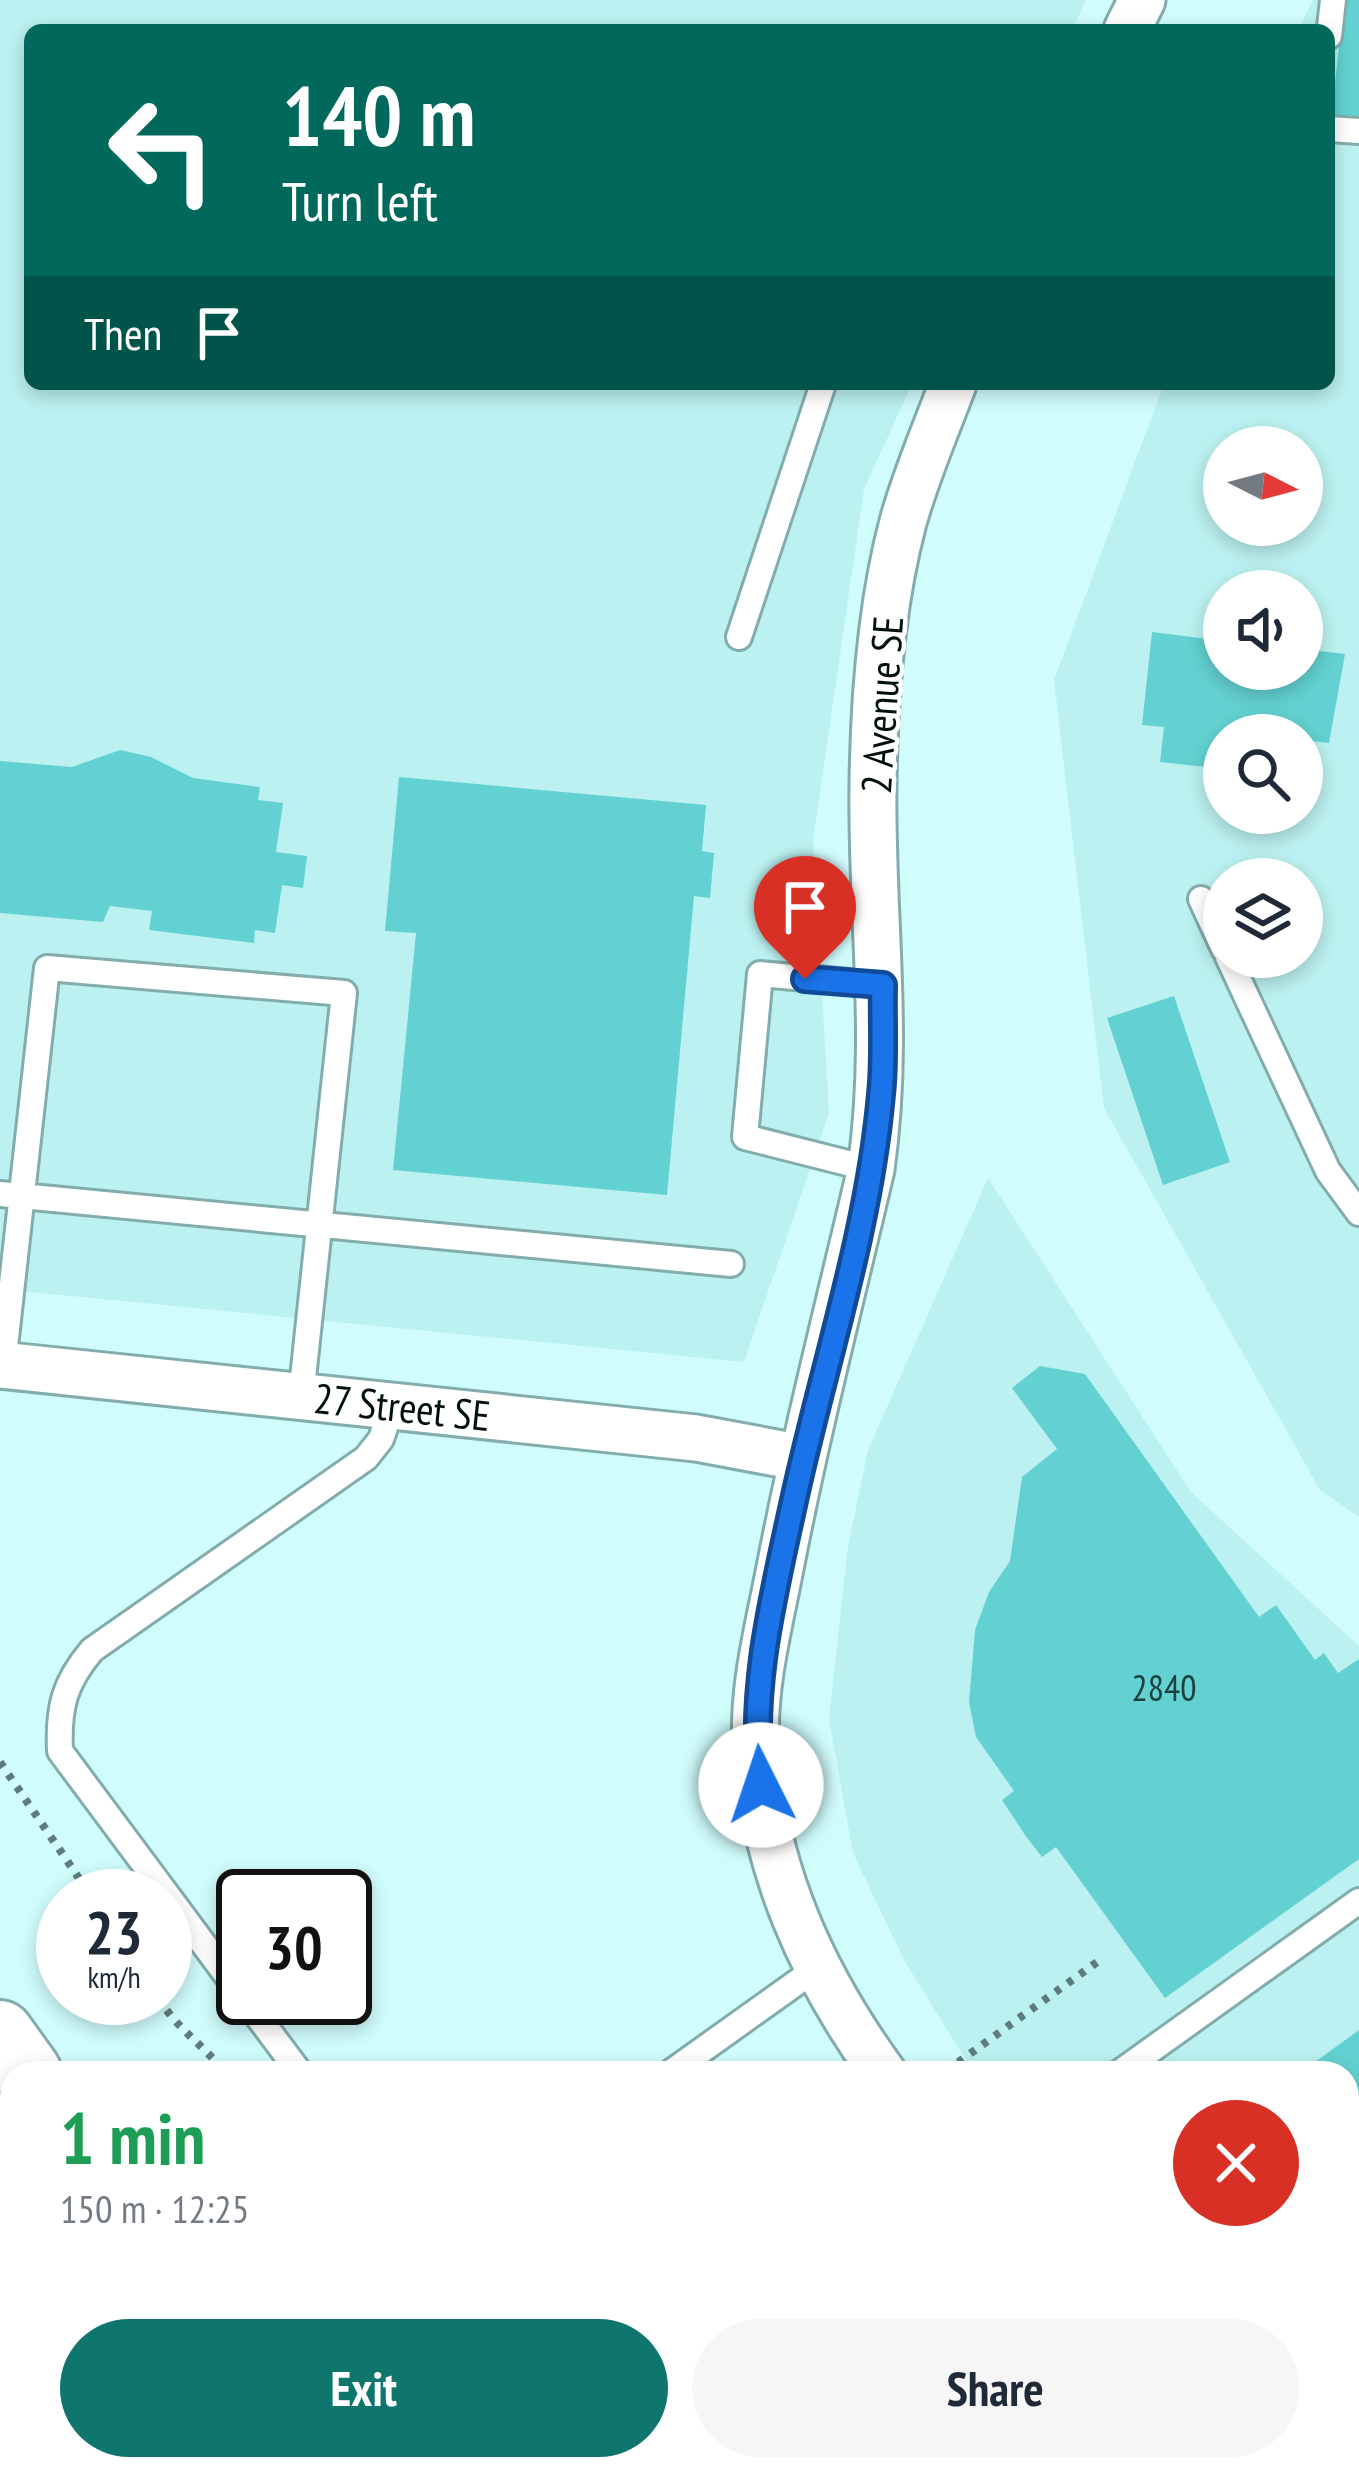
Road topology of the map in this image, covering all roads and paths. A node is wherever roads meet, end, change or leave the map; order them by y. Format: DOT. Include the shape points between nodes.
graph roads {
  1 [pos="821,390"];
  2 [pos="951,390"];
  3 [pos="739,638"];
  4 [pos="1201,899"];
  5 [pos="1203,903"];
  6 [pos="1238,978"];
  7 [pos="883,985"];
  8 [pos="871,1169"];
  9 [pos="12,1196"];
  10 [pos="1359,1213"];
  11 [pos="317,1225"];
  12 [pos="730,1264"];
  13 [pos="1,1365"];
  14 [pos="301,1397"];
  15 [pos="393,1404"];
  16 [pos="802,1458"];
  17 [pos="0,1762"];
  18 [pos="73,1869"];
  19 [pos="1359,1901"];
  20 [pos="1094,1958"];
  21 [pos="216,1962"];
  22 [pos="818,1968"];
  23 [pos="175,2025"];
  24 [pos="264,2025"];
  25 [pos="0,2034"];
  26 [pos="19,2061"];
  27 [pos="216,2061"];
  28 [pos="291,2061"];
  29 [pos="687,2061"];
  30 [pos="876,2061"];
  31 [pos="960,2061"];
  32 [pos="1136,2061"];
  1 -- 3 [label="lane"];
  2 -- 7 [label="street, 2 Avenue SE" via="903,522 881,652 872,786"];
  4 -- 5 [label="lane"];
  6 -- 10 [label="lane" via="1328,1171"];
  7 -- 8 [label="street, 2 Avenue SE"];
  7 -- 8 [label="lane" via="760,974 745,1137"];
  8 -- 16 [label="street, 2 Avenue SE"];
  9 -- 11 [label="lane"];
  9 -- 11 [label="lane" via="47,968 344,993"];
  9 -- 13 [label="lane"];
  11 -- 12 [label="lane"];
  11 -- 14 [label="lane"];
  13 -- 14 [label="street, 27 Street SE"];
  14 -- 15 [label="street, 27 Street SE"];
  15 -- 16 [label="street, 27 Street SE"];
  15 -- 21 [label="lane" via="366,1458 92,1650 70,1677 58,1712 60,1751"];
  16 -- 22 [label="street, 2 Avenue SE" via="762,1660 756,1744 787,1906"];
  17 -- 18 [label="path"];
  19 -- 32 [label="lane"];
  20 -- 31 [label="path"];
  22 -- 29 [label="lane"];
  22 -- 30 [label="street, 2 Avenue SE"];
  23 -- 27 [label="path"];
  24 -- 28 [label="lane"];
  25 -- 26 [label="main road"];
}
